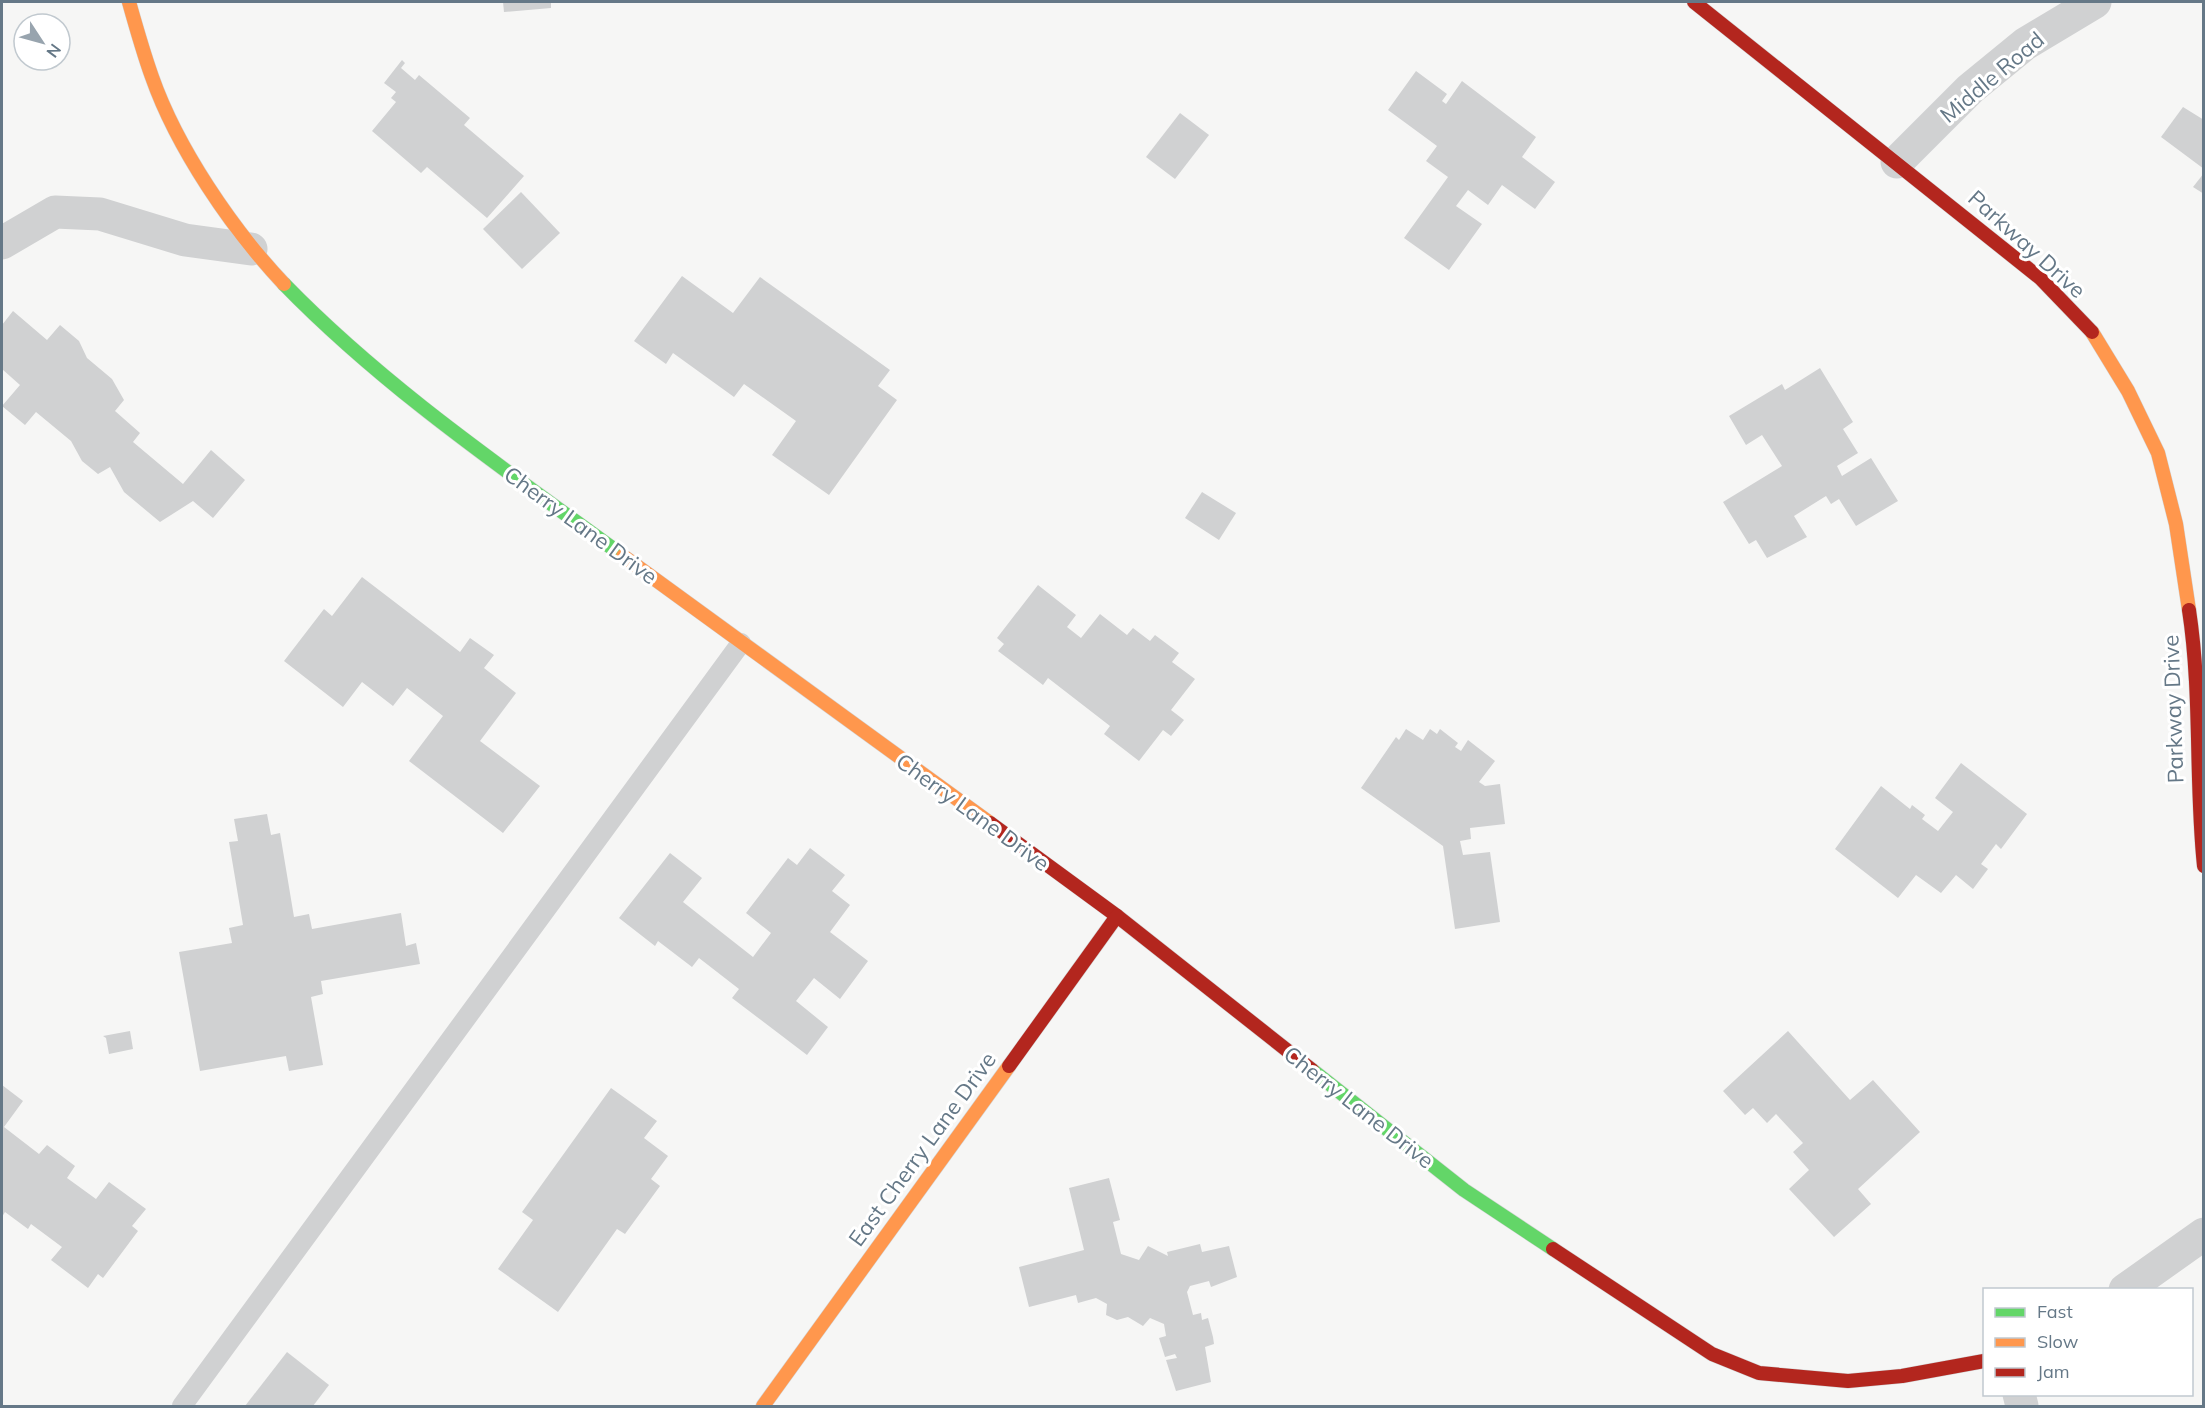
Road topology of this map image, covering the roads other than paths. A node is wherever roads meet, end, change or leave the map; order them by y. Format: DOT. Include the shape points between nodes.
graph roads {
  1 [pos="129,2"];
  2 [pos="1694,2"];
  3 [pos="2095,2"];
  4 [pos="1897,162"];
  5 [pos="2,243"];
  6 [pos="251,249"];
  7 [pos="741,644"];
  8 [pos="2204,866"];
  9 [pos="1117,916"];
  10 [pos="2204,1234"];
  11 [pos="2128,1288"];
  12 [pos="1983,1361"];
  13 [pos="182,1407"];
  14 [pos="763,1407"];
  1 -- 6 [label="street, Cherry Lane Drive" via="152,78 188,153"];
  2 -- 4 [label="street, Parkway Drive"];
  3 -- 4 [label="street, Middle Road" via="2025,44 1970,89"];
  4 -- 8 [label="street, Parkway Drive" via="2040,278 2094,334 2158,453 2176,524 2191,622"];
  5 -- 6 [label="street" via="55,212 100,214 184,240"];
  6 -- 7 [label="street, Cherry Lane Drive" via="309,309 449,429"];
  7 -- 9 [label="street, Cherry Lane Drive"];
  7 -- 13 [label="lane"];
  9 -- 12 [label="street, Cherry Lane Drive" via="1464,1190 1712,1354 1759,1373 1848,1381 1902,1377"];
  9 -- 14 [label="street, East Cherry Lane Drive"];
  10 -- 11 [label="street"];
}
